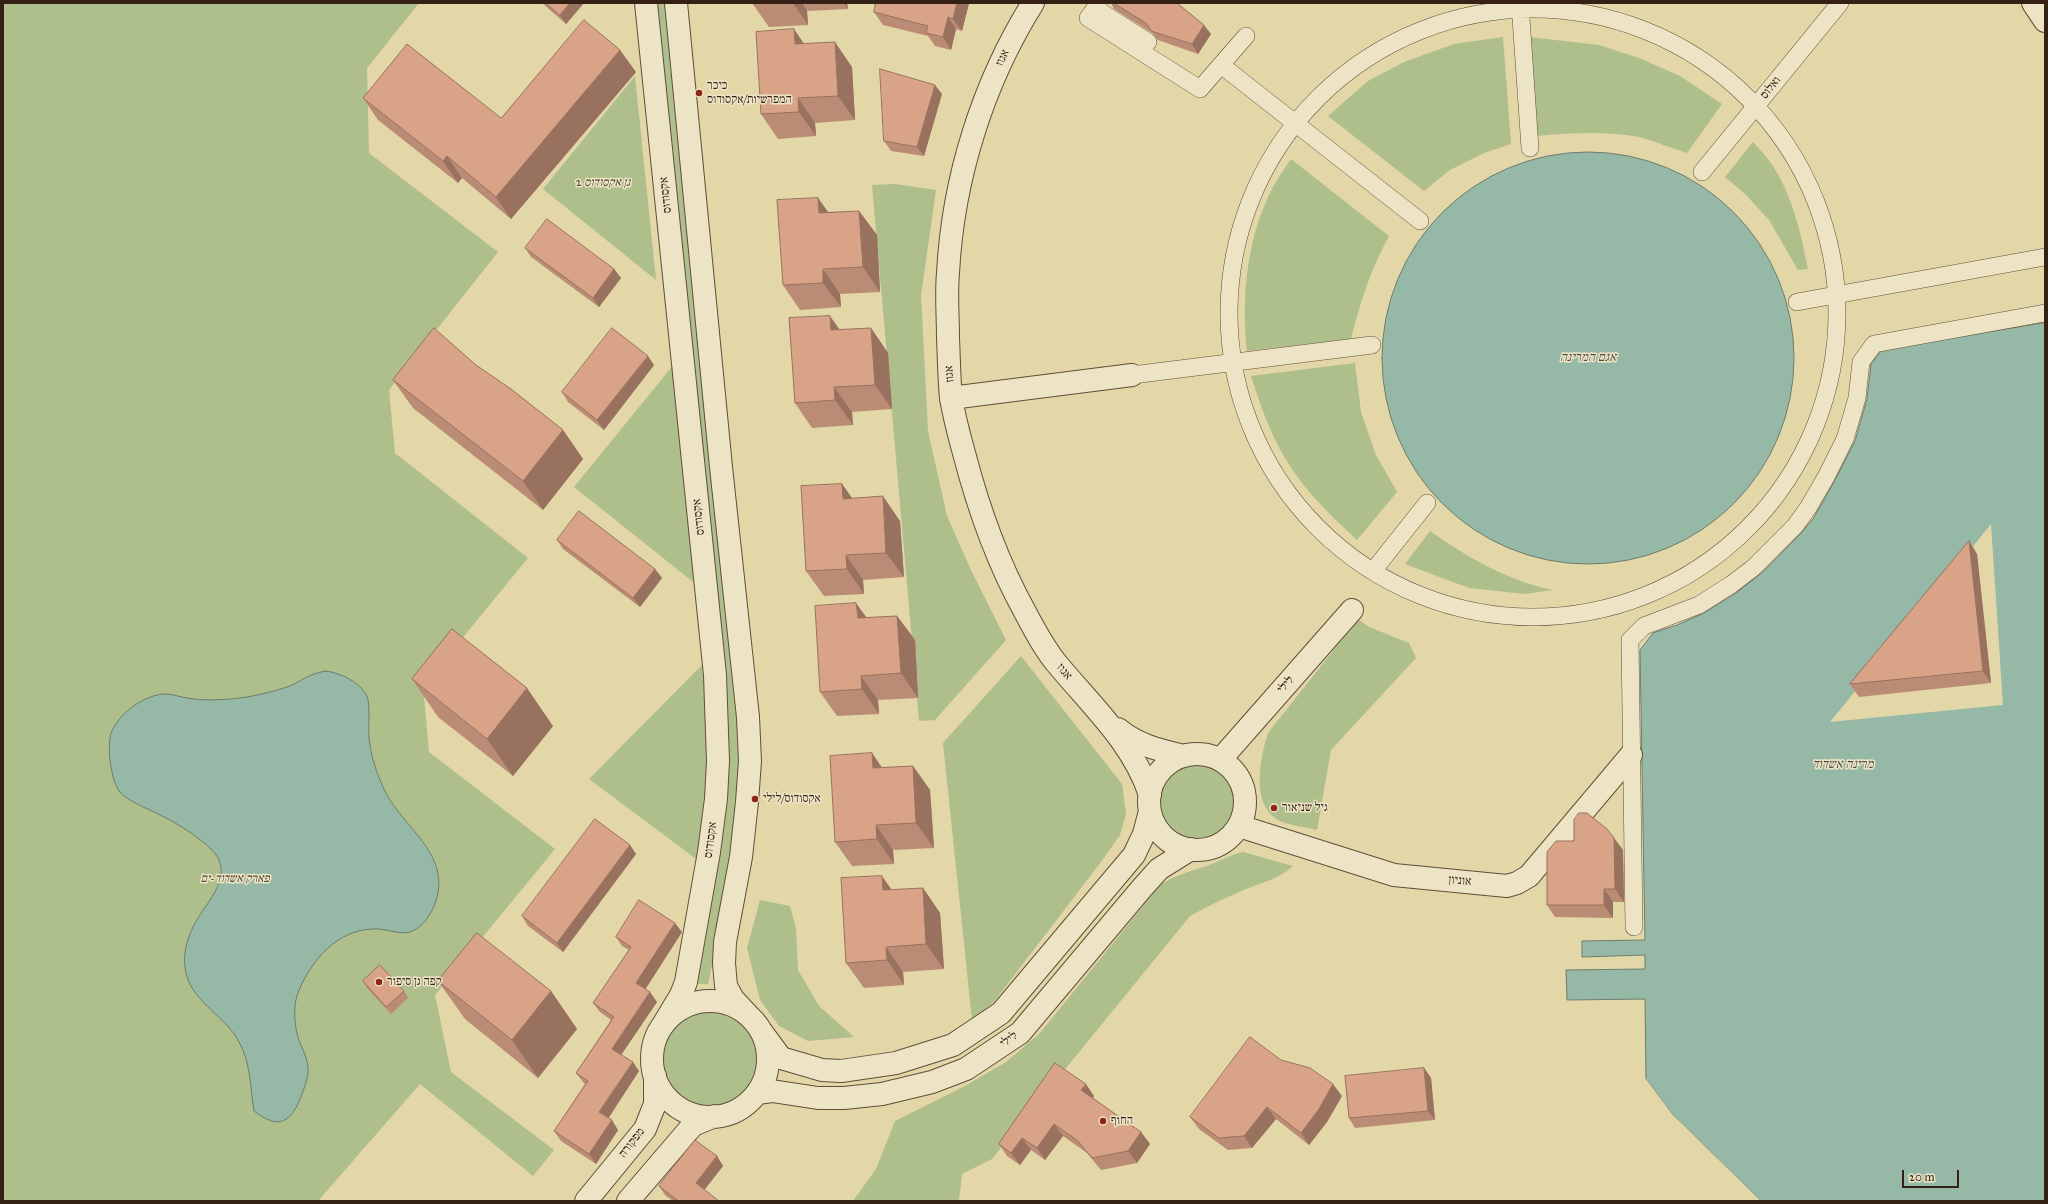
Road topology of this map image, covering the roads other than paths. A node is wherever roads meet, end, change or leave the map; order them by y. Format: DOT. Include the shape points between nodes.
graph roads {
  1 [pos="646,3"];
  2 [pos="676,3"];
  3 [pos="1033,3"];
  4 [pos="1840,3"];
  5 [pos="2033,3"];
  6 [pos="1096,6"];
  7 [pos="1520,6"];
  8 [pos="2045,21"];
  9 [pos="1246,36"];
  10 [pos="1148,42"];
  11 [pos="1169,56"];
  12 [pos="1221,65"];
  13 [pos="1207,81"];
  14 [pos="1757,105"];
  15 [pos="1296,124"];
  16 [pos="1530,148"];
  17 [pos="1702,172"];
  18 [pos="1420,221"];
  19 [pos="2045,257"];
  20 [pos="1832,296"];
  21 [pos="1797,302"];
  22 [pos="2045,313"];
  23 [pos="1372,345"];
  24 [pos="1235,363"];
  25 [pos="1132,375"];
  26 [pos="952,398"];
  27 [pos="1427,503"];
  28 [pos="1373,571"];
  29 [pos="1352,610"];
  30 [pos="1106,719"];
  31 [pos="1631,755"];
  32 [pos="1184,756"];
  33 [pos="1220,760"];
  34 [pos="1150,803"];
  35 [pos="1239,826"];
  36 [pos="1191,849"];
  37 [pos="1634,927"];
  38 [pos="747,1014"];
  39 [pos="663,1025"];
  40 [pos="761,1031"];
  41 [pos="655,1076"];
  42 [pos="757,1093"];
  43 [pos="715,1116"];
  44 [pos="586,1201"];
  45 [pos="628,1201"];
  1 -- 39 [label="street, אקסודוס" via="715,675 718,761 709,852 686,982"];
  2 -- 38 [label="street" via="748,717 750,762 747,802 724,963 726,986 733,999"];
  3 -- 26 [label="street, אגוז" via="1017,28 996,74 976,127 960,184 948,273"];
  4 -- 14 [label="street, ואלוס"];
  5 -- 8 [label="street"];
  6 -- 10 [label="street"];
  6 -- 13 [label="street" via="1088,18 1200,89"];
  7 -- 14 [label="street" via="1598,16 1637,28 1674,44 1707,65"];
  7 -- 15 [label="street" via="1441,23 1399,40 1369,56 1342,77"];
  7 -- 16 [label="street"];
  9 -- 12 [label="street"];
  11 -- 13 [label="street"];
  12 -- 13 [label="street"];
  12 -- 15 [label="street"];
  14 -- 17 [label="street, ואלוס"];
  14 -- 20 [label="street" via="1789,148 1810,188 1823,225"];
  15 -- 18 [label="street"];
  15 -- 24 [label="street" via="1262,174 1246,208 1238,238 1231,272 1229,311"];
  19 -- 20 [label="street"];
  20 -- 21 [label="street"];
  20 -- 28 [label="street" via="1828,383 1811,445 1796,478 1774,510 1716,562 1692,576 1649,594 1578,611 1540,616 1470,611 1431,601 1393,585"];
  22 -- 31 [label="street" via="1874,344 1861,362 1857,398 1845,439 1826,477 1795,526 1753,568 1732,584 1699,605 1644,626 1630,640"];
  23 -- 24 [label="street"];
  24 -- 25 [label="street"];
  24 -- 28 [label="street" via="1248,417 1284,486 1330,535"];
  25 -- 26 [label="street"];
  26 -- 30 [label="street, אגוז" via="971,478 1003,567 1024,610 1056,663"];
  27 -- 28 [label="street"];
  29 -- 33 [label="street, לילי"];
  30 -- 32 [label="street, אגוז" via="1128,737 1142,744"];
  30 -- 34 [label="street, אגוז" via="1143,774"];
  31 -- 35 [label="street, אוניון" via="1529,876 1517,884 1506,886 1394,875"];
  31 -- 37 [label="street"];
  32 -- 33 [label="street" via="1209,755"];
  32 -- 34 [label="street" via="1171,761 1161,770 1153,782"];
  33 -- 35 [label="street" via="1230,767 1240,780 1245,795 1244,811"];
  34 -- 36 [label="street" via="1155,825 1164,837 1177,845"];
  34 -- 40 [label="street" via="1144,834 1134,855 1000,1013 953,1044 896,1063 841,1071 822,1070 781,1058"];
  35 -- 36 [label="street" via="1230,837 1218,844 1205,849"];
  36 -- 42 [label="street, לילי" via="1159,869 1020,1033 966,1069 932,1082 882,1094 818,1098 772,1091"];
  38 -- 39 [label="street" via="731,1004 712,1001 694,1003 676,1012"];
  38 -- 40 [label="street"];
  39 -- 41 [label="street" via="655,1040 652,1058"];
  40 -- 42 [label="street" via="767,1046 768,1063 765,1079"];
  41 -- 43 [label="street" via="664,1093 678,1106 696,1114"];
  41 -- 44 [label="street, מפקורה" via="655,1104 645,1129"];
  42 -- 43 [label="street" via="736,1110"];
  43 -- 45 [label="street" via="693,1125"];
}
